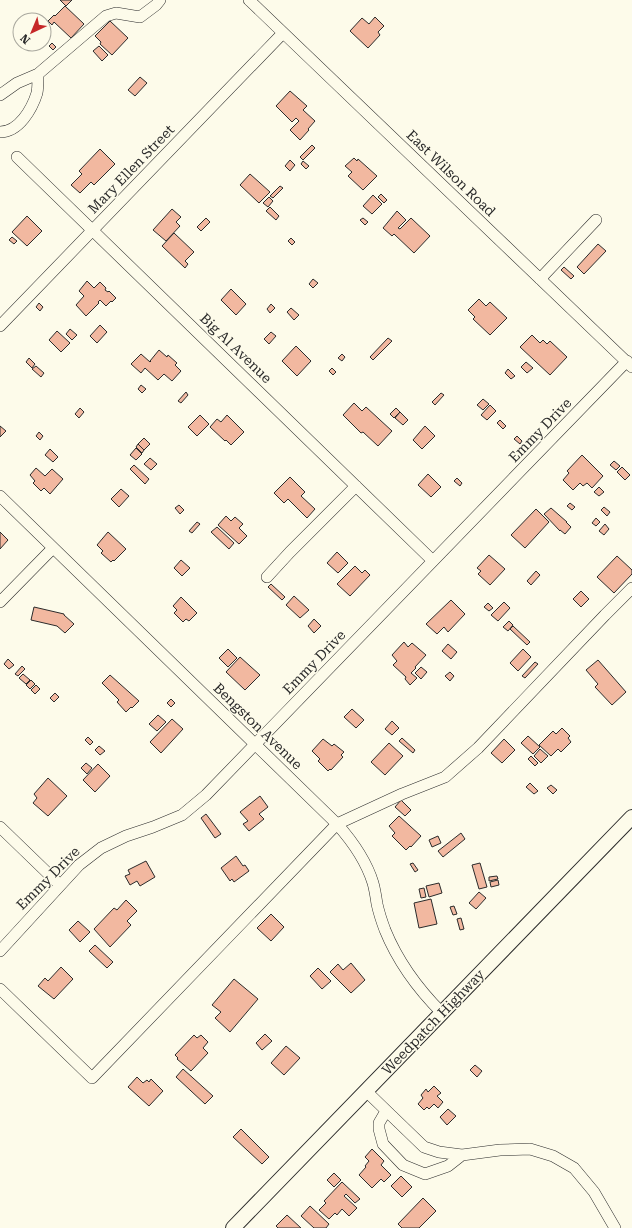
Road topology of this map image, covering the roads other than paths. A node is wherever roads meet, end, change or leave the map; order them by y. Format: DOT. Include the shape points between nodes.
graph roads {
  1 [pos="160,0"];
  2 [pos="249,0"];
  3 [pos="283,33"];
  4 [pos="38,74"];
  5 [pos="0,95"];
  6 [pos="0,132"];
  7 [pos="17,157"];
  8 [pos="596,220"];
  9 [pos="92,230"];
  10 [pos="540,279"];
  11 [pos="0,326"];
  12 [pos="629,364"];
  13 [pos="356,486"];
  14 [pos="0,496"];
  15 [pos="53,548"];
  16 [pos="433,561"];
  17 [pos="267,577"];
  18 [pos="632,588"];
  19 [pos="0,602"];
  20 [pos="256,744"];
  21 [pos="632,817"];
  22 [pos="338,824"];
  23 [pos="0,827"];
  24 [pos="60,885"];
  25 [pos="0,951"];
  26 [pos="0,990"];
  27 [pos="442,1013"];
  28 [pos="366,1092"];
  29 [pos="386,1111"];
  30 [pos="462,1155"];
  31 [pos="233,1228"];
  32 [pos="615,1228"];
  1 -- 4 [label="street" via="140,17 116,13 106,16"];
  2 -- 3 [label="street, East Wilson Road"];
  3 -- 9 [label="street, Mary Ellen Street"];
  3 -- 10 [label="street, East Wilson Road"];
  4 -- 5 [label="street" via="17,83"];
  4 -- 6 [label="street" via="37,92 27,115 13,129"];
  7 -- 9 [label="street, Big Al Avenue"];
  8 -- 10 [label="street"];
  9 -- 11 [label="street, Mary Ellen Street"];
  9 -- 13 [label="street, Big Al Avenue"];
  10 -- 12 [label="street, East Wilson Road"];
  12 -- 16 [label="street, Emmy Drive"];
  13 -- 16 [label="street, Big Al Avenue"];
  13 -- 17 [label="street"];
  14 -- 15 [label="street, Bengston Avenue"];
  15 -- 19 [label="street"];
  15 -- 20 [label="street, Bengston Avenue"];
  16 -- 20 [label="street, Emmy Drive"];
  18 -- 22 [label="street" via="478,748 445,777"];
  20 -- 22 [label="street, Bengston Avenue"];
  20 -- 24 [label="street, Emmy Drive" via="206,795 182,815 101,848 79,865"];
  21 -- 27 [label="main road, Weedpatch Highway"];
  22 -- 26 [label="street" via="92,1078"];
  22 -- 27 [label="street, Bengston Avenue" via="353,841 365,862 378,907 396,953 424,995"];
  23 -- 24 [label="street"];
  24 -- 25 [label="street, Emmy Drive"];
  27 -- 28 [label="main road, Weedpatch Highway"];
  28 -- 29 [label="street"];
  28 -- 31 [label="main road, Weedpatch Highway"];
  29 -- 30 [label="street" via="424,1147"];
  29 -- 30 [label="street" via="379,1130 383,1144 403,1165 425,1174 448,1166"];
  30 -- 32 [label="street" via="530,1149 554,1156 574,1168 594,1192"];
}
